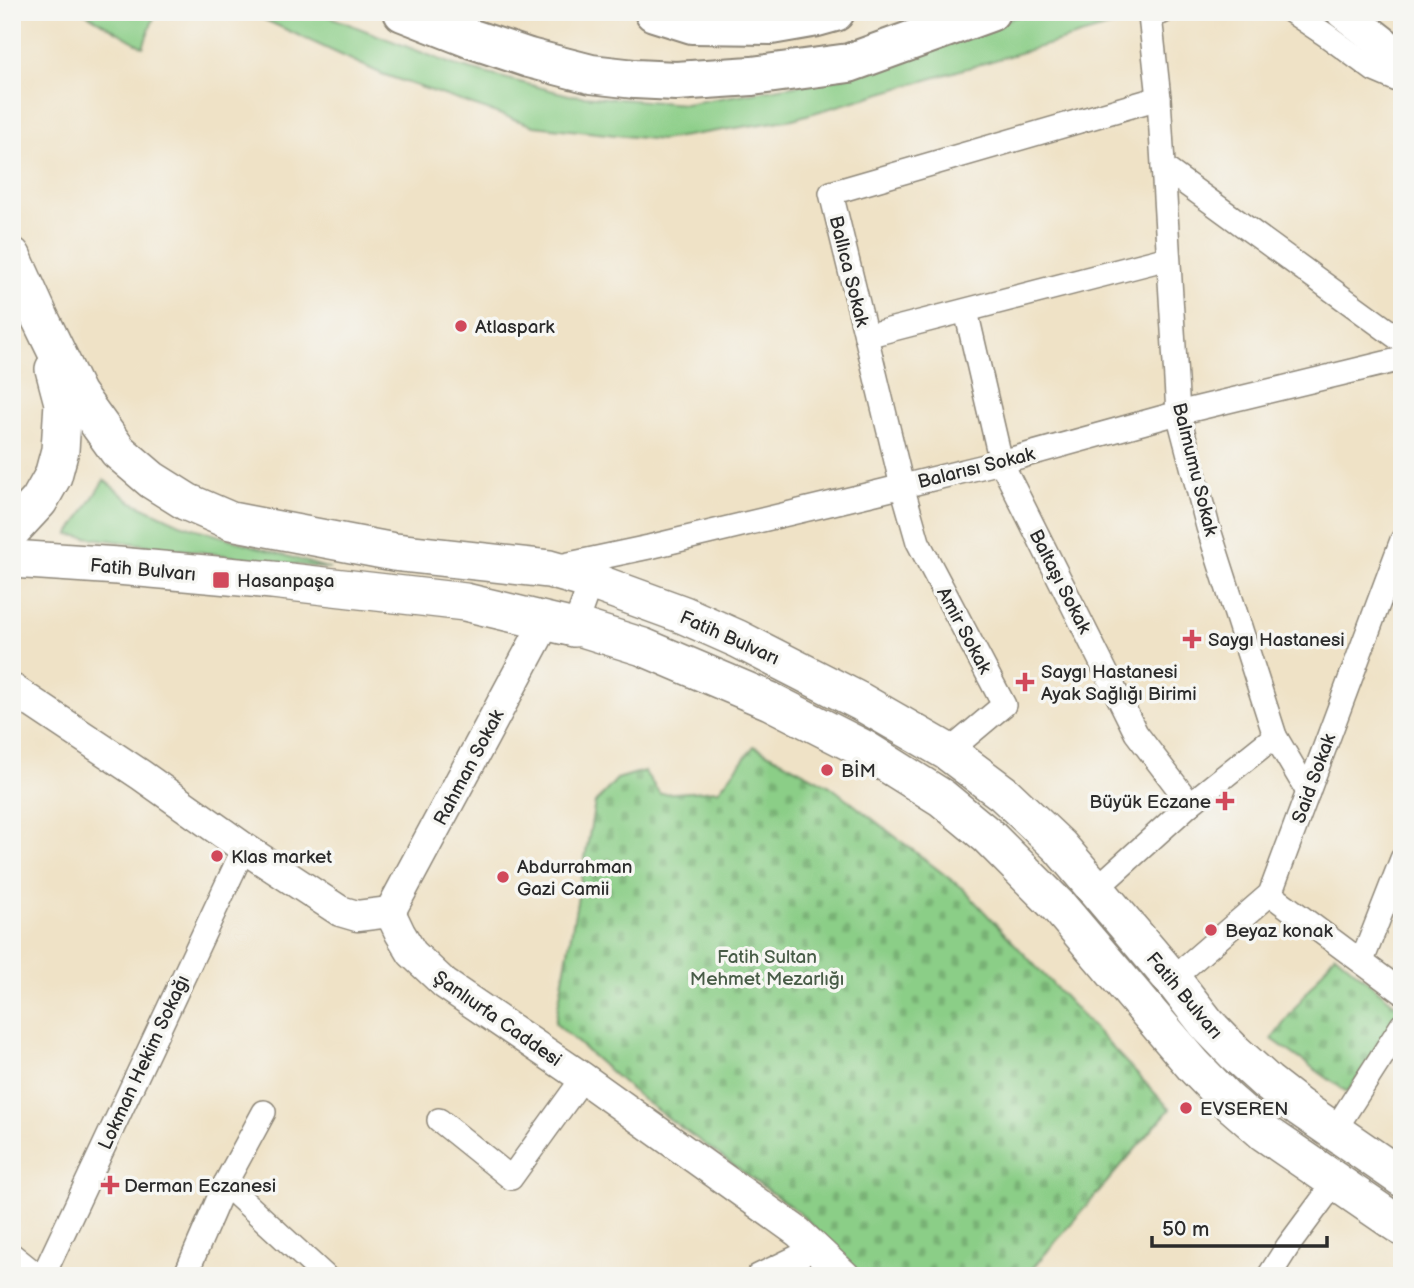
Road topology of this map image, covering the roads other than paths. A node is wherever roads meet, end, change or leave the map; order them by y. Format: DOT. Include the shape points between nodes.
graph roads {
  1 [pos="403,12"];
  2 [pos="654,12"];
  3 [pos="835,12"];
  4 [pos="929,12"];
  5 [pos="990,12"];
  6 [pos="1163,12"];
  7 [pos="1292,12"];
  8 [pos="1343,12"];
  9 [pos="1402,58"];
  10 [pos="752,76"];
  11 [pos="1402,82"];
  12 [pos="1159,98"];
  13 [pos="1163,167"];
  14 [pos="12,256"];
  15 [pos="1168,258"];
  16 [pos="966,311"];
  17 [pos="41,320"];
  18 [pos="866,336"];
  19 [pos="1402,341"];
  20 [pos="1402,359"];
  21 [pos="1178,413"];
  22 [pos="1001,462"];
  23 [pos="902,486"];
  24 [pos="1402,540"];
  25 [pos="630,551"];
  26 [pos="14,556"];
  27 [pos="550,569"];
  28 [pos="591,581"];
  29 [pos="560,624"];
  30 [pos="12,690"];
  31 [pos="1275,736"];
  32 [pos="948,752"];
  33 [pos="923,784"];
  34 [pos="1308,792"];
  35 [pos="1190,804"];
  36 [pos="244,848"];
  37 [pos="1402,859"];
  38 [pos="1096,889"];
  39 [pos="1270,894"];
  40 [pos="390,912"];
  41 [pos="1068,918"];
  42 [pos="1362,961"];
  43 [pos="1172,979"];
  44 [pos="1402,992"];
  45 [pos="1402,1025"];
  46 [pos="583,1077"];
  47 [pos="264,1112"];
  48 [pos="439,1120"];
  49 [pos="1334,1130"];
  50 [pos="1402,1178"];
  51 [pos="1336,1181"];
  52 [pos="225,1184"];
  53 [pos="1402,1227"];
  54 [pos="816,1248"];
  55 [pos="12,1255"];
  56 [pos="40,1276"];
  57 [pos="185,1276"];
  58 [pos="325,1276"];
  59 [pos="758,1276"];
  60 [pos="845,1276"];
  61 [pos="1269,1276"];
  1 -- 10 [label="highway" via="472,39 591,74 676,81"];
  2 -- 3 [label="highway" via="692,24 771,25"];
  4 -- 10 [label="highway" via="847,48"];
  5 -- 10 [label="highway" via="849,63"];
  6 -- 12 [label="street, Balmumu Sokak" via="1150,16"];
  7 -- 11 [label="street" via="1374,71"];
  8 -- 9 [label="main road"];
  12 -- 13 [label="street, Balmumu Sokak"];
  12 -- 18 [label="street, Ballıca Sokak" via="831,193"];
  13 -- 15 [label="street, Balmumu Sokak"];
  13 -- 19 [label="street"];
  14 -- 17 [label="main road, Fatih Bulvarı"];
  15 -- 16 [label="street, Ballıca Sokak"];
  15 -- 21 [label="street, Balmumu Sokak"];
  16 -- 18 [label="street, Ballıca Sokak"];
  16 -- 22 [label="street, Baltaşı Sokak"];
  17 -- 26 [label="main road" via="63,403 60,450 53,476"];
  17 -- 27 [label="main road, Fatih Bulvarı" via="77,394 118,451 187,502 230,521 394,552"];
  18 -- 23 [label="street"];
  20 -- 21 [label="street, Balarısı Sokak"];
  21 -- 22 [label="street, Balarısı Sokak"];
  21 -- 31 [label="street, Balmumu Sokak"];
  22 -- 23 [label="street, Balarısı Sokak"];
  22 -- 35 [label="street, Baltaşı Sokak" via="1136,733"];
  23 -- 25 [label="street, Balarısı Sokak"];
  23 -- 32 [label="street, Amir Sokak" via="918,542 1004,705"];
  24 -- 34 [label="street, Said Sokak"];
  25 -- 27 [label="street, Balarısı Sokak"];
  25 -- 28 [label="street"];
  26 -- 29 [label="main road, Fatih Bulvarı" via="465,602"];
  27 -- 28 [label="main road, Fatih Bulvarı"];
  28 -- 29 [label="street"];
  28 -- 32 [label="main road, Fatih Bulvarı" via="684,615 769,654"];
  29 -- 33 [label="main road, Fatih Bulvarı" via="643,647 770,701"];
  29 -- 40 [label="street, Rahman Sokak"];
  30 -- 36 [label="street"];
  31 -- 34 [label="street, Balmumu Sokak"];
  31 -- 35 [label="street"];
  32 -- 33 [label="main road"];
  32 -- 38 [label="main road, Fatih Bulvarı" via="1004,794"];
  33 -- 41 [label="main road, Fatih Bulvarı" via="988,836"];
  34 -- 39 [label="street, Said Sokak"];
  35 -- 38 [label="street"];
  36 -- 40 [label="street" via="340,911 357,916"];
  36 -- 56 [label="street, Lokman Hekim Sokağı"];
  37 -- 42 [label="street"];
  38 -- 41 [label="main road"];
  38 -- 43 [label="main road, Fatih Bulvarı"];
  39 -- 42 [label="street"];
  39 -- 43 [label="street, Said Sokak"];
  40 -- 46 [label="street, Şanlıurfa Caddesi" via="412,953 444,984"];
  41 -- 51 [label="main road, Fatih Bulvarı" via="1226,1099 1265,1133"];
  42 -- 44 [label="street"];
  43 -- 49 [label="main road, Fatih Bulvarı" via="1234,1052"];
  45 -- 49 [label="street"];
  46 -- 48 [label="street" via="511,1178"];
  46 -- 54 [label="street, Şanlıurfa Caddesi"];
  47 -- 52 [label="street"];
  49 -- 50 [label="main road, Fatih Bulvarı"];
  51 -- 53 [label="main road, Fatih Bulvarı"];
  51 -- 61 [label="street"];
  52 -- 57 [label="street"];
  52 -- 58 [label="street"];
  54 -- 59 [label="street"];
  54 -- 60 [label="street, Şanlıurfa Caddesi"];
  55 -- 56 [label="street"];
}
